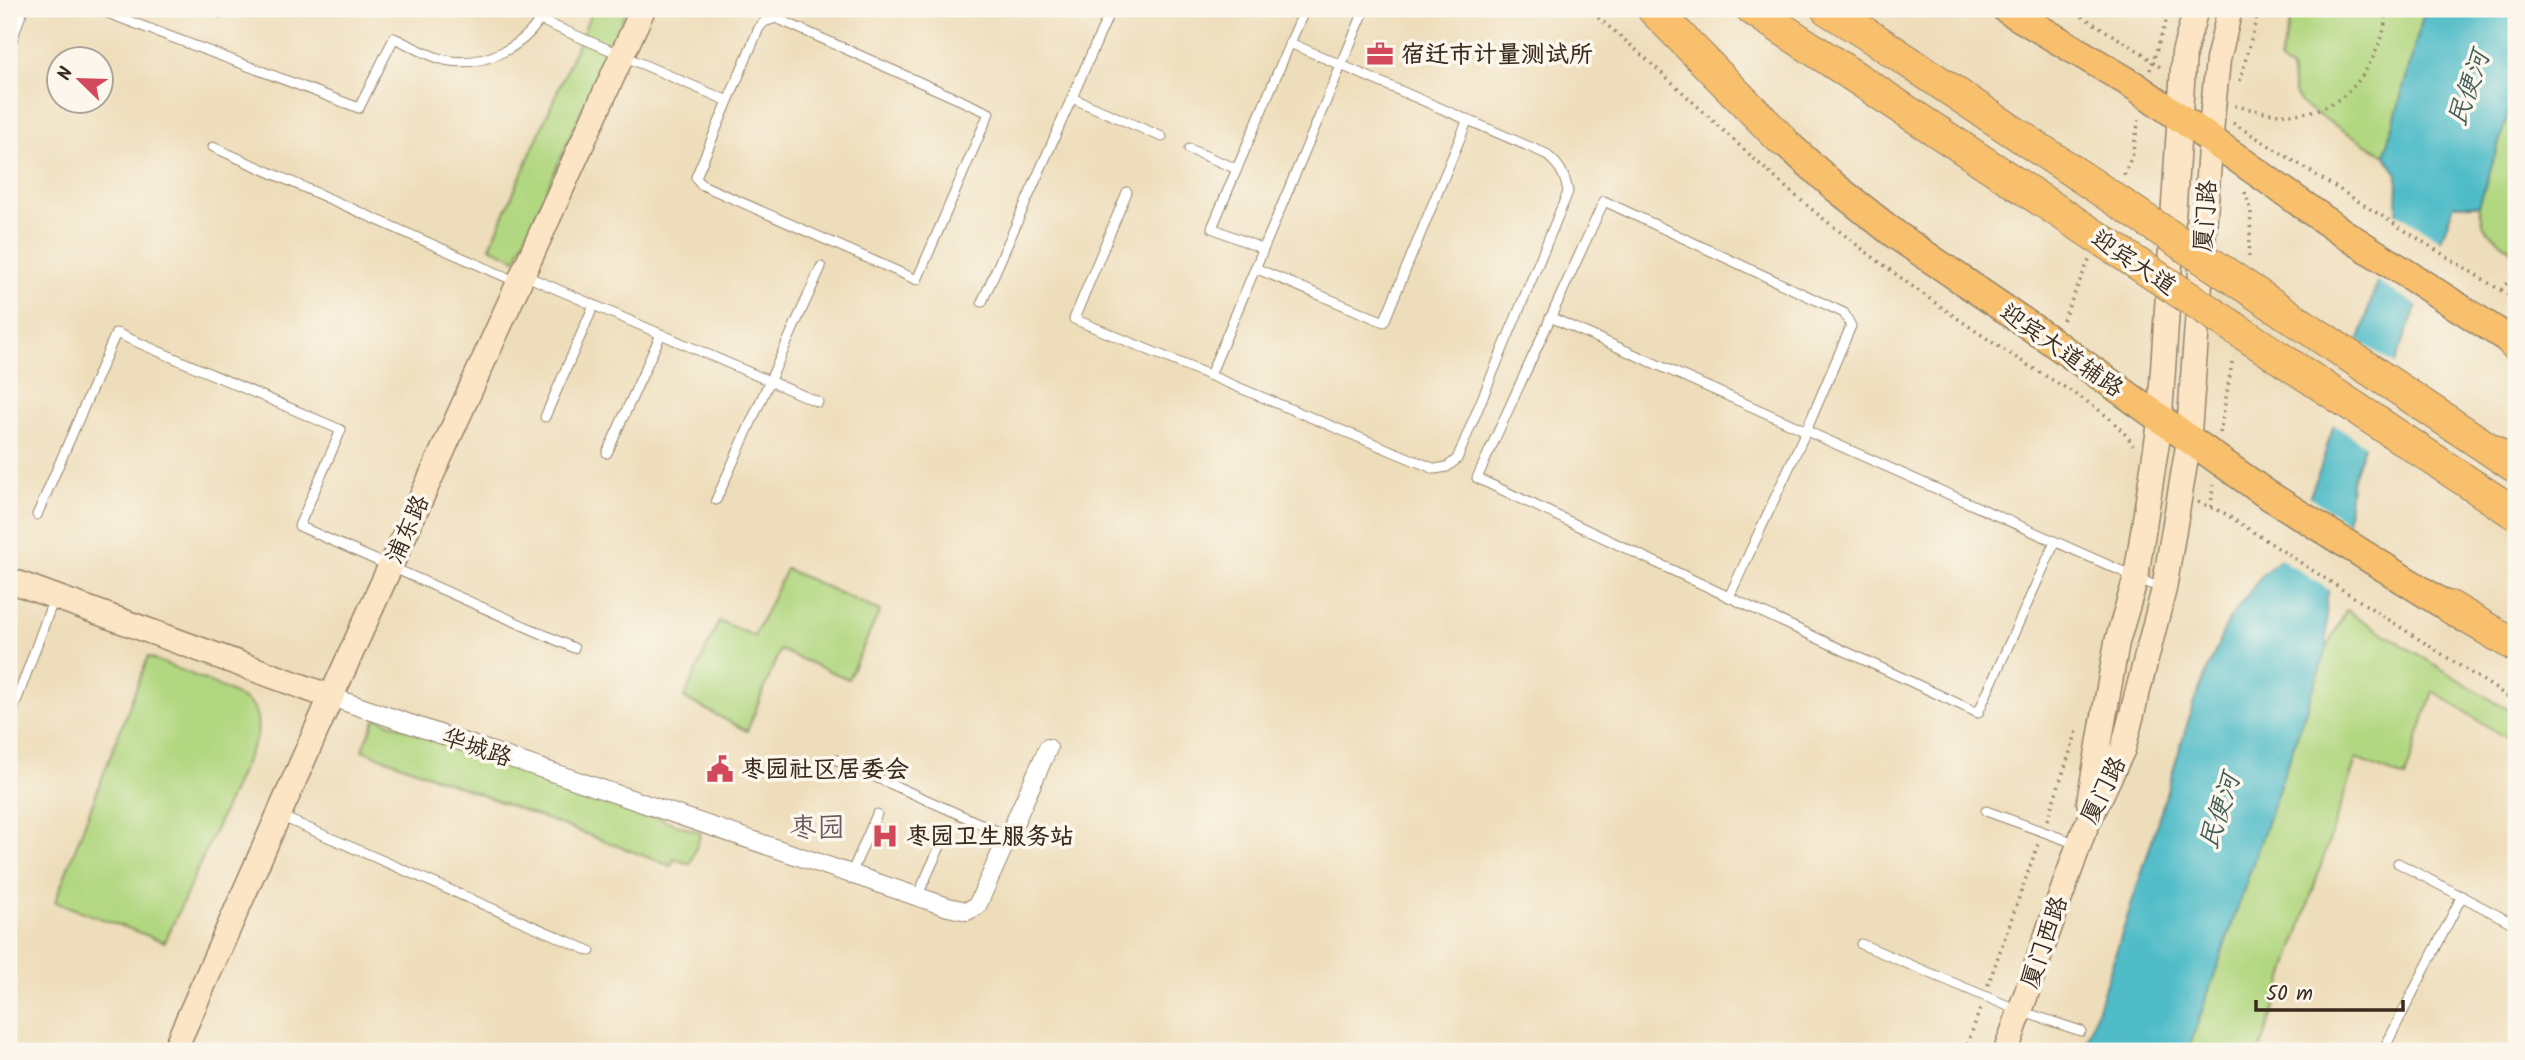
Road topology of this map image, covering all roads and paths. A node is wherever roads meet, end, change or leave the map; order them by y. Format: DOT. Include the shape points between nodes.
graph roads {
  1 [pos="23,9"];
  2 [pos="97,9"];
  3 [pos="210,9"];
  4 [pos="223,9"];
  5 [pos="545,9"];
  6 [pos="643,9"];
  7 [pos="1111,9"];
  8 [pos="1305,9"];
  9 [pos="1365,9"];
  10 [pos="1636,9"];
  11 [pos="1653,9"];
  12 [pos="1752,9"];
  13 [pos="1827,9"];
  14 [pos="2007,9"];
  15 [pos="2070,9"];
  16 [pos="2196,9"];
  17 [pos="2230,9"];
  18 [pos="2259,9"];
  19 [pos="2385,9"];
  20 [pos="540,20"];
  21 [pos="1290,43"];
  22 [pos="9,48"];
  23 [pos="621,56"];
  24 [pos="1341,65"];
  25 [pos="2182,84"];
  26 [pos="2239,86"];
  27 [pos="2237,96"];
  28 [pos="1072,98"];
  29 [pos="728,102"];
  30 [pos="2235,106"];
  31 [pos="2179,117"];
  32 [pos="1468,119"];
  33 [pos="1162,137"];
  34 [pos="2210,139"];
  35 [pos="1782,140"];
  36 [pos="213,148"];
  37 [pos="1189,149"];
  38 [pos="1237,169"];
  39 [pos="1127,192"];
  40 [pos="1263,249"];
  41 [pos="821,267"];
  42 [pos="1255,268"];
  43 [pos="2516,273"];
  44 [pos="520,279"];
  45 [pos="2501,290"];
  46 [pos="2516,300"];
  47 [pos="982,302"];
  48 [pos="594,305"];
  49 [pos="1550,317"];
  50 [pos="661,334"];
  51 [pos="2514,343"];
  52 [pos="1209,375"];
  53 [pos="770,381"];
  54 [pos="818,402"];
  55 [pos="545,417"];
  56 [pos="2160,418"];
  57 [pos="1806,431"];
  58 [pos="2188,439"];
  59 [pos="607,453"];
  60 [pos="2516,467"];
  61 [pos="716,500"];
  62 [pos="37,514"];
  63 [pos="2516,514"];
  64 [pos="2250,530"];
  65 [pos="2055,542"];
  66 [pos="390,566"];
  67 [pos="2136,577"];
  68 [pos="9,579"];
  69 [pos="2164,589"];
  70 [pos="54,596"];
  71 [pos="1729,597"];
  72 [pos="2450,607"];
  73 [pos="2516,646"];
  74 [pos="574,648"];
  75 [pos="2516,651"];
  76 [pos="331,697"];
  77 [pos="2516,702"];
  78 [pos="9,721"];
  79 [pos="2080,721"];
  80 [pos="1048,748"];
  81 [pos="837,760"];
  82 [pos="1986,811"];
  83 [pos="877,814"];
  84 [pos="278,816"];
  85 [pos="2043,831"];
  86 [pos="1008,836"];
  87 [pos="2081,839"];
  88 [pos="943,840"];
  89 [pos="2398,863"];
  90 [pos="851,874"];
  91 [pos="2462,896"];
  92 [pos="917,897"];
  93 [pos="2516,925"];
  94 [pos="1861,944"];
  95 [pos="590,951"];
  96 [pos="1985,996"];
  97 [pos="2020,1011"];
  98 [pos="2081,1031"];
  99 [pos="183,1048"];
  100 [pos="1965,1051"];
  101 [pos="2006,1051"];
  102 [pos="2383,1051"];
  1 -- 22 [label="lane"];
  2 -- 20 [label="lane" via="359,108 394,38 445,60 474,60 501,54"];
  3 -- 4 [label="lane" via="221,13"];
  5 -- 20 [label="lane"];
  6 -- 23 [label="street, 浦东路"];
  7 -- 28 [label="lane"];
  8 -- 21 [label="lane"];
  9 -- 24 [label="lane"];
  10 -- 35 [label="main road, 迎宾大道辅路"];
  11 -- 35 [label="highway"];
  12 -- 63 [label="highway, 迎宾大道, bridge"];
  13 -- 60 [label="highway, 迎宾大道, bridge"];
  14 -- 31 [label="main road"];
  15 -- 25 [label="path" via="2142,53"];
  16 -- 25 [label="street, 厦门路" via="2184,53"];
  17 -- 34 [label="street, 厦门路" via="2218,60"];
  18 -- 26 [label="path"];
  19 -- 30 [label="path" via="2379,45 2346,96 2322,110 2284,114"];
  20 -- 23 [label="lane"];
  21 -- 24 [label="lane"];
  21 -- 38 [label="lane"];
  23 -- 29 [label="lane"];
  23 -- 44 [label="street, 浦东路"];
  24 -- 32 [label="lane"];
  24 -- 40 [label="lane"];
  25 -- 31 [label="street, 厦门路"];
  27 -- 30 [label="path"];
  28 -- 33 [label="lane"];
  28 -- 47 [label="lane"];
  29 -- 29 [label="lane" via="759,29 776,18 989,113 917,280 700,184 696,177"];
  30 -- 45 [label="path" via="2232,123"];
  31 -- 34 [label="main road"];
  31 -- 56 [label="street, 厦门路"];
  32 -- 42 [label="lane" via="1384,322"];
  32 -- 52 [label="lane" via="1555,161 1566,176 1567,192 1457,459 1434,469"];
  34 -- 51 [label="main road" via="2340,231"];
  34 -- 58 [label="street, 厦门路"];
  35 -- 56 [label="main road, 迎宾大道辅路" via="1896,235"];
  36 -- 44 [label="lane"];
  37 -- 38 [label="lane"];
  38 -- 40 [label="lane" via="1212,228"];
  39 -- 52 [label="lane" via="1074,319"];
  40 -- 42 [label="lane"];
  41 -- 53 [label="lane"];
  42 -- 52 [label="lane"];
  43 -- 45 [label="path"];
  44 -- 48 [label="lane"];
  44 -- 66 [label="street, 浦东路"];
  45 -- 46 [label="path"];
  48 -- 50 [label="lane"];
  48 -- 55 [label="lane"];
  49 -- 57 [label="lane"];
  49 -- 57 [label="lane" via="1604,201 1844,313 1851,326"];
  49 -- 71 [label="lane" via="1477,478"];
  50 -- 53 [label="lane"];
  50 -- 59 [label="lane"];
  53 -- 54 [label="lane"];
  53 -- 61 [label="lane"];
  56 -- 58 [label="main road, 迎宾大道辅路"];
  56 -- 67 [label="street, 厦门路"];
  57 -- 65 [label="lane"];
  57 -- 71 [label="lane"];
  58 -- 69 [label="street, 厦门路"];
  58 -- 72 [label="main road, 迎宾大道辅路" via="2265,493"];
  62 -- 66 [label="lane" via="116,333 341,430 299,526"];
  64 -- 77 [label="path"];
  65 -- 67 [label="lane"];
  65 -- 71 [label="lane" via="1978,713"];
  66 -- 74 [label="lane"];
  66 -- 76 [label="street, 浦东路"];
  67 -- 69 [label="lane"];
  67 -- 87 [label="street, 厦门路" via="2117,642"];
  68 -- 70 [label="street, 华城路"];
  69 -- 87 [label="street, 厦门路" via="2123,748"];
  70 -- 76 [label="street, 华城路"];
  70 -- 78 [label="lane"];
  72 -- 73 [label="highway"];
  72 -- 75 [label="main road, 迎宾大道辅路"];
  76 -- 84 [label="street, 浦东路"];
  76 -- 90 [label="street, 华城路"];
  79 -- 85 [label="path"];
  80 -- 86 [label="street"];
  81 -- 86 [label="lane"];
  82 -- 85 [label="lane"];
  83 -- 90 [label="lane"];
  84 -- 95 [label="lane"];
  84 -- 99 [label="street, 浦东路"];
  85 -- 87 [label="lane"];
  85 -- 96 [label="path"];
  86 -- 92 [label="street, 华城路" via="977,906 967,911"];
  87 -- 97 [label="street, 厦门西路"];
  88 -- 92 [label="lane"];
  89 -- 91 [label="lane"];
  90 -- 92 [label="street, 华城路"];
  91 -- 93 [label="lane"];
  91 -- 102 [label="lane"];
  94 -- 96 [label="lane"];
  96 -- 97 [label="lane"];
  96 -- 100 [label="path"];
  97 -- 98 [label="lane"];
  97 -- 101 [label="street, 厦门西路"];
}
